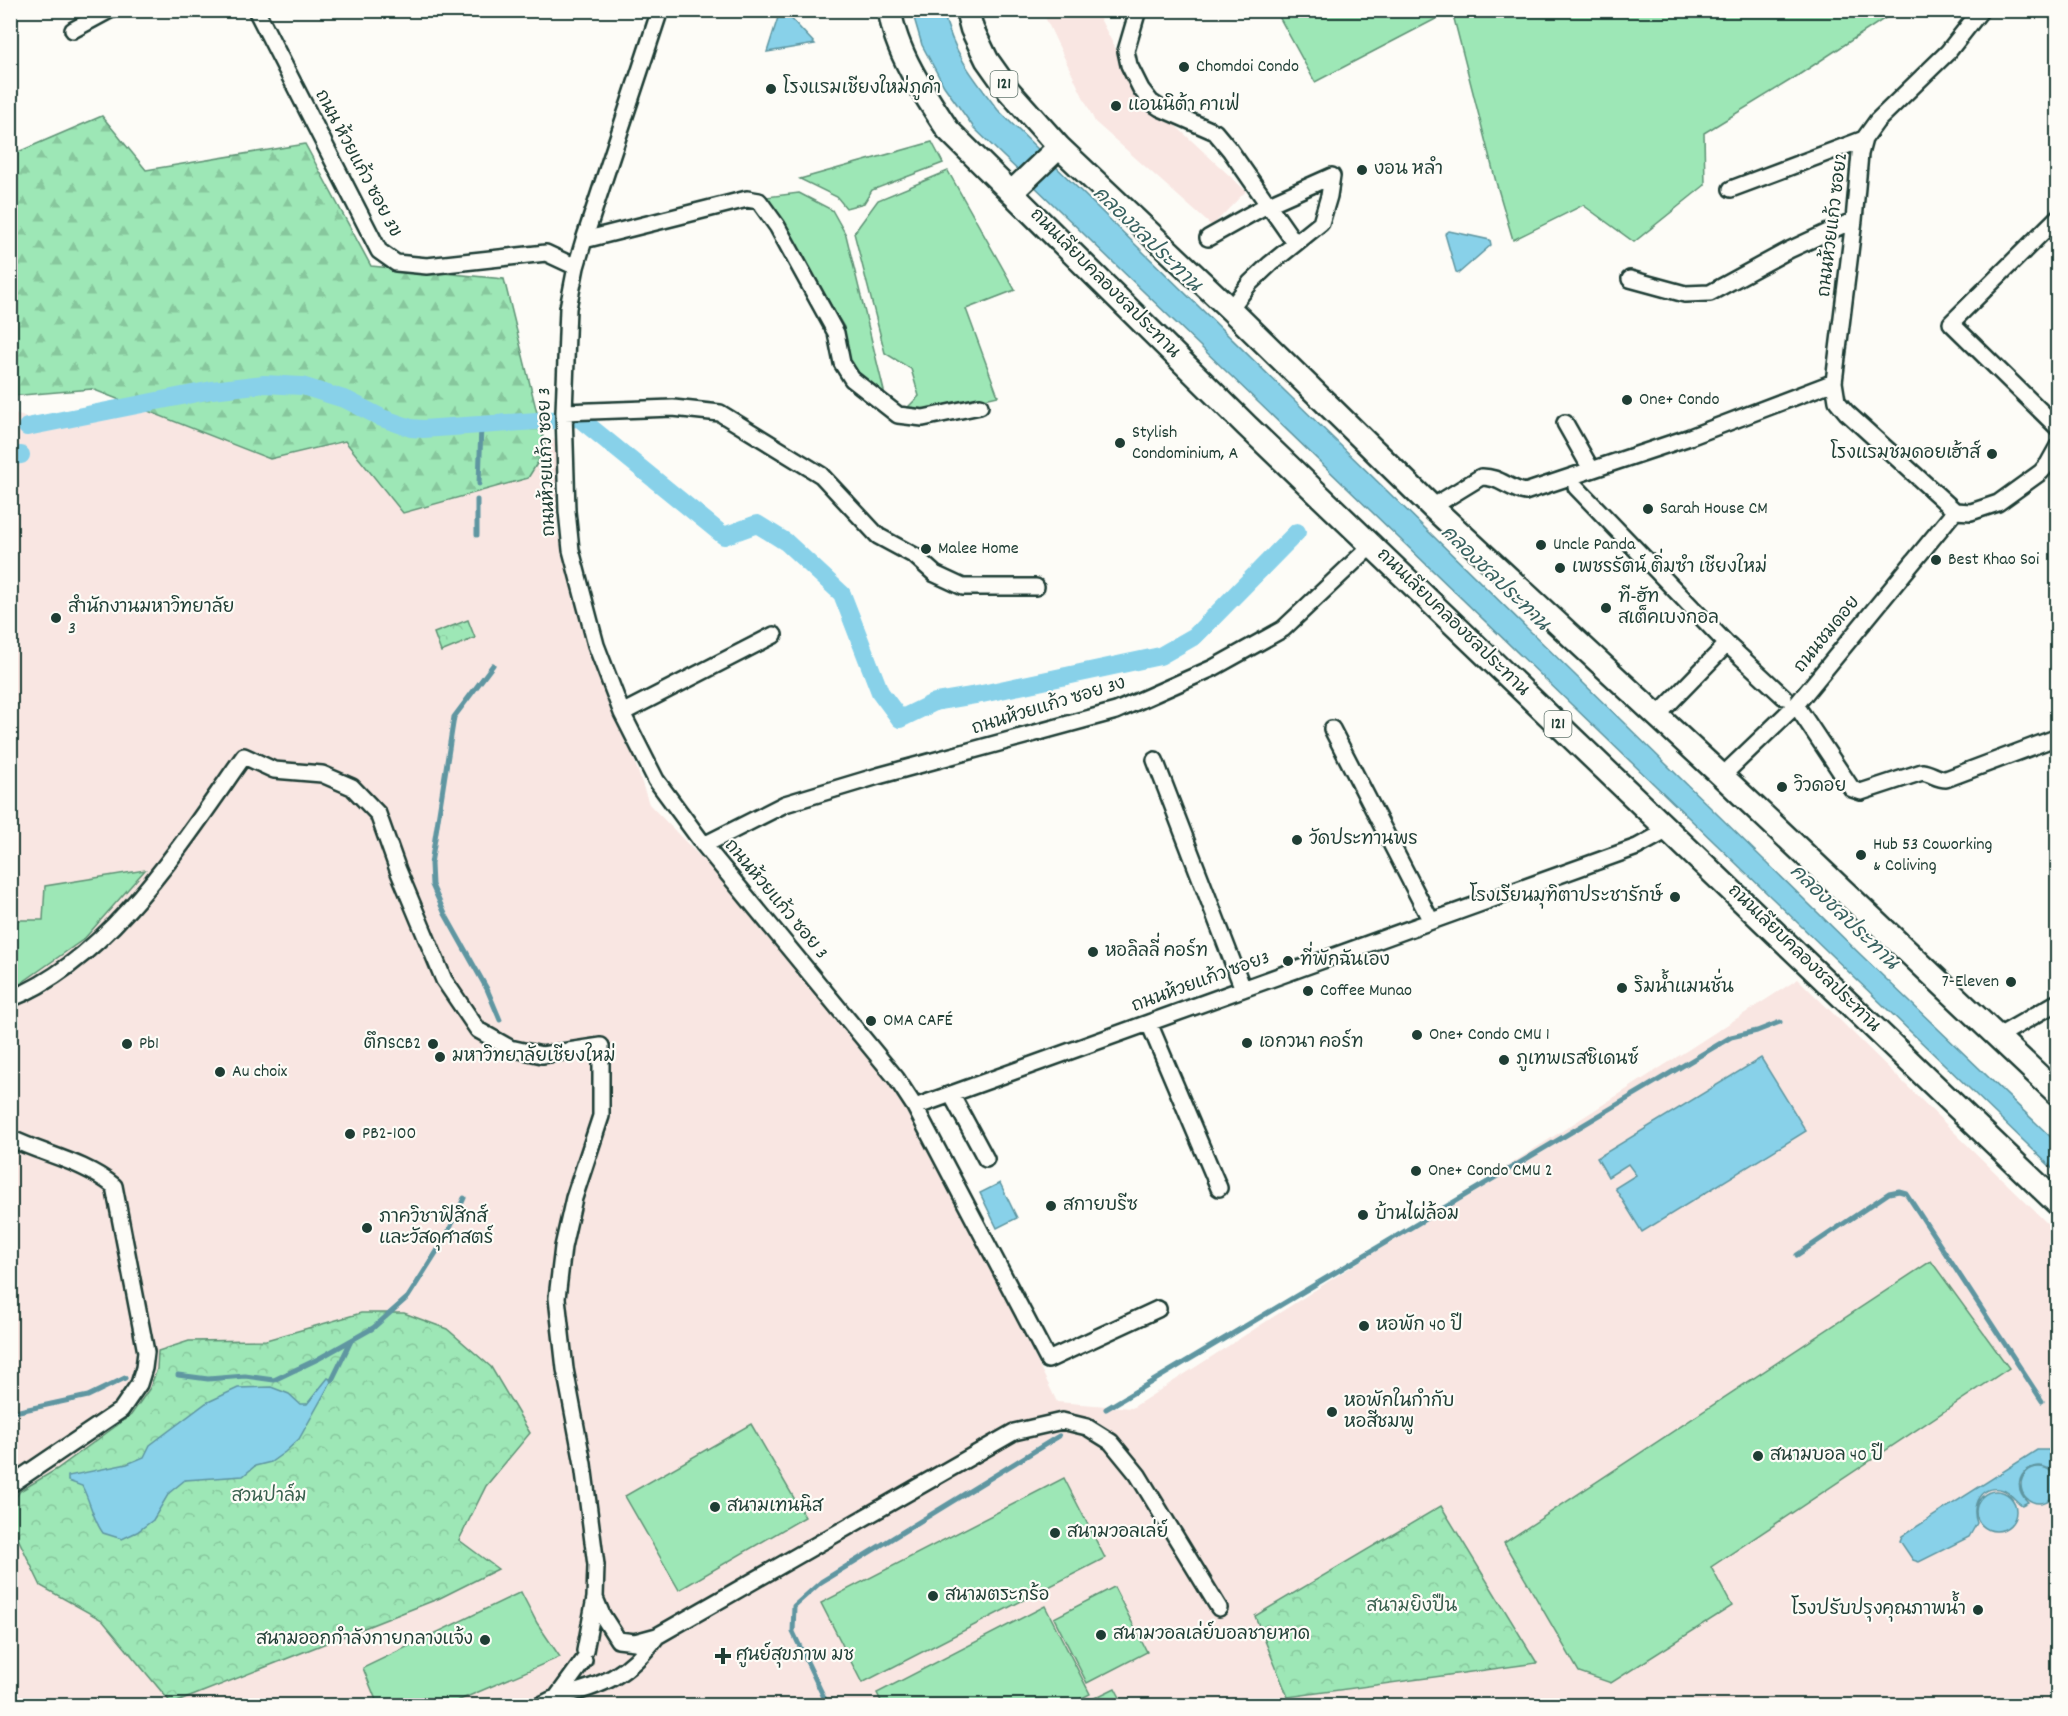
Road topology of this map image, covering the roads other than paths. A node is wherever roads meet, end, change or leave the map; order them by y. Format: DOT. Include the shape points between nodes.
graph roads {
  1 [pos="110,10"];
  2 [pos="256,10"];
  3 [pos="660,10"];
  4 [pos="890,10"];
  5 [pos="967,10"];
  6 [pos="1138,10"];
  7 [pos="1981,10"];
  8 [pos="73,30"];
  9 [pos="1864,139"];
  10 [pos="1055,151"];
  11 [pos="1016,189"];
  12 [pos="1731,189"];
  13 [pos="1267,205"];
  14 [pos="2058,217"];
  15 [pos="1854,220"];
  16 [pos="1208,237"];
  17 [pos="584,240"];
  18 [pos="1295,243"];
  19 [pos="576,267"];
  20 [pos="1630,279"];
  21 [pos="1230,309"];
  22 [pos="1834,382"];
  23 [pos="980,406"];
  24 [pos="564,412"];
  25 [pos="1565,423"];
  26 [pos="2058,428"];
  27 [pos="2058,446"];
  28 [pos="2053,468"];
  29 [pos="1591,470"];
  30 [pos="1576,487"];
  31 [pos="1432,507"];
  32 [pos="1955,511"];
  33 [pos="1372,545"];
  34 [pos="1036,587"];
  35 [pos="774,635"];
  36 [pos="1727,644"];
  37 [pos="1790,701"];
  38 [pos="622,712"];
  39 [pos="1657,716"];
  40 [pos="1332,729"];
  41 [pos="2058,737"];
  42 [pos="1155,760"];
  43 [pos="1722,776"];
  44 [pos="1668,830"];
  45 [pos="704,845"];
  46 [pos="1431,921"];
  47 [pos="1243,989"];
  48 [pos="10,999"];
  49 [pos="2058,1002"];
  50 [pos="1149,1023"];
  51 [pos="1997,1037"];
  52 [pos="951,1094"];
  53 [pos="2058,1094"];
  54 [pos="915,1107"];
  55 [pos="10,1138"];
  56 [pos="986,1159"];
  57 [pos="1219,1188"];
  58 [pos="2058,1204"];
  59 [pos="1158,1309"];
  60 [pos="10,1485"];
  61 [pos="595,1598"];
  62 [pos="1220,1608"];
  63 [pos="657,1636"];
  64 [pos="547,1702"];
  1 -- 8 [label="street"];
  2 -- 19 [label="street, ถนน ห้วยแก้ว ซอย 3ข" via="379,251 396,263 427,266 546,253"];
  3 -- 17 [label="street, ถนนห้วยแก้ว ซอย 3"];
  4 -- 11 [label="main road, ถนนเลียบคลองชลประทาน / 121" via="891,23 909,67 948,130"];
  5 -- 10 [label="main road, 121" via="987,60"];
  6 -- 13 [label="street" via="1126,51 1141,89 1160,108 1215,132"];
  7 -- 9 [label="street, ถนนห้วยแก้ว ซอย2" via="1948,52 1877,121"];
  9 -- 12 [label="street"];
  9 -- 15 [label="street, ถนนห้วยแก้ว ซอย2"];
  10 -- 11 [label="main road"];
  10 -- 21 [label="main road, 121"];
  11 -- 33 [label="main road, ถนนเลียบคลองชลประทาน / 121" via="1174,355"];
  13 -- 16 [label="street"];
  13 -- 18 [label="street"];
  13 -- 18 [label="street" via="1332,176 1321,223"];
  14 -- 26 [label="street" via="1951,323"];
  15 -- 20 [label="street" via="1710,293 1685,294"];
  15 -- 22 [label="street, ถนนห้วยแก้ว ซอย2"];
  17 -- 19 [label="street, ถนนห้วยแก้ว ซอย 3"];
  17 -- 23 [label="street" via="747,199 759,201 836,333 842,363 852,379 898,415 923,418"];
  18 -- 21 [label="street" via="1250,283"];
  19 -- 24 [label="street, ถนนห้วยแก้ว ซอย 3" via="568,308"];
  21 -- 31 [label="main road, 121"];
  22 -- 29 [label="street"];
  22 -- 32 [label="street" via="1837,401 1846,412"];
  24 -- 34 [label="street" via="673,408 720,413 821,475 878,536 915,556 935,574 963,588"];
  24 -- 38 [label="street, ถนนห้วยแก้ว ซอย 3" via="571,550 596,645"];
  25 -- 29 [label="street"];
  27 -- 28 [label="street"];
  28 -- 32 [label="street" via="2041,472 1998,503 1971,512"];
  29 -- 31 [label="street" via="1525,492 1491,476 1481,477"];
  30 -- 36 [label="street"];
  31 -- 39 [label="main road, 121"];
  32 -- 37 [label="street, ถนนชมดอย"];
  33 -- 44 [label="main road, ถนนเลียบคลองชลประทาน / 121"];
  33 -- 45 [label="street, ถนนห้วยแก้ว ซอย 3ง" via="1283,629 1213,668 1116,711 785,804"];
  35 -- 38 [label="street"];
  36 -- 37 [label="street"];
  36 -- 39 [label="street"];
  37 -- 41 [label="street" via="1852,789 1861,792 1922,772 1946,778"];
  37 -- 43 [label="street, ถนนชมดอย"];
  38 -- 45 [label="street, ถนนห้วยแก้ว ซอย 3" via="656,780"];
  39 -- 43 [label="main road, 121"];
  40 -- 46 [label="street"];
  42 -- 47 [label="street"];
  43 -- 51 [label="main road, 121"];
  44 -- 46 [label="street, ถนนห้วยแก้ว ซอย3" via="1637,847"];
  44 -- 58 [label="main road, ถนนเลียบคลองชลประทาน / 121"];
  45 -- 54 [label="street, ถนนห้วยแก้ว ซอย 3" via="896,1077"];
  46 -- 47 [label="street, ถนนห้วยแก้ว ซอย3"];
  47 -- 50 [label="street, ถนนห้วยแก้ว ซอย3"];
  48 -- 61 [label="street" via="70,964 116,923 167,866 244,756 273,770 322,774 352,787 378,813 444,980 478,1030 510,1048 542,1056 601,1046 601,1116 574,1198 557,1299 596,1564"];
  49 -- 51 [label="street"];
  50 -- 52 [label="street, ถนนห้วยแก้ว ซอย3"];
  50 -- 57 [label="street"];
  51 -- 53 [label="main road, 121"];
  52 -- 54 [label="street, ถนนห้วยแก้ว ซอย3"];
  52 -- 56 [label="street"];
  54 -- 59 [label="street, ถนนห้วยแก้ว ซอย 3" via="1048,1360"];
  55 -- 60 [label="street" via="76,1163 114,1185 146,1352 140,1384 121,1410"];
  61 -- 63 [label="street" via="618,1640 635,1642"];
  61 -- 64 [label="street" via="585,1655"];
  62 -- 63 [label="street" via="1138,1474 1112,1442 1087,1427 1062,1421 1014,1432"];
  63 -- 64 [label="street" via="641,1658 616,1677"];
}
